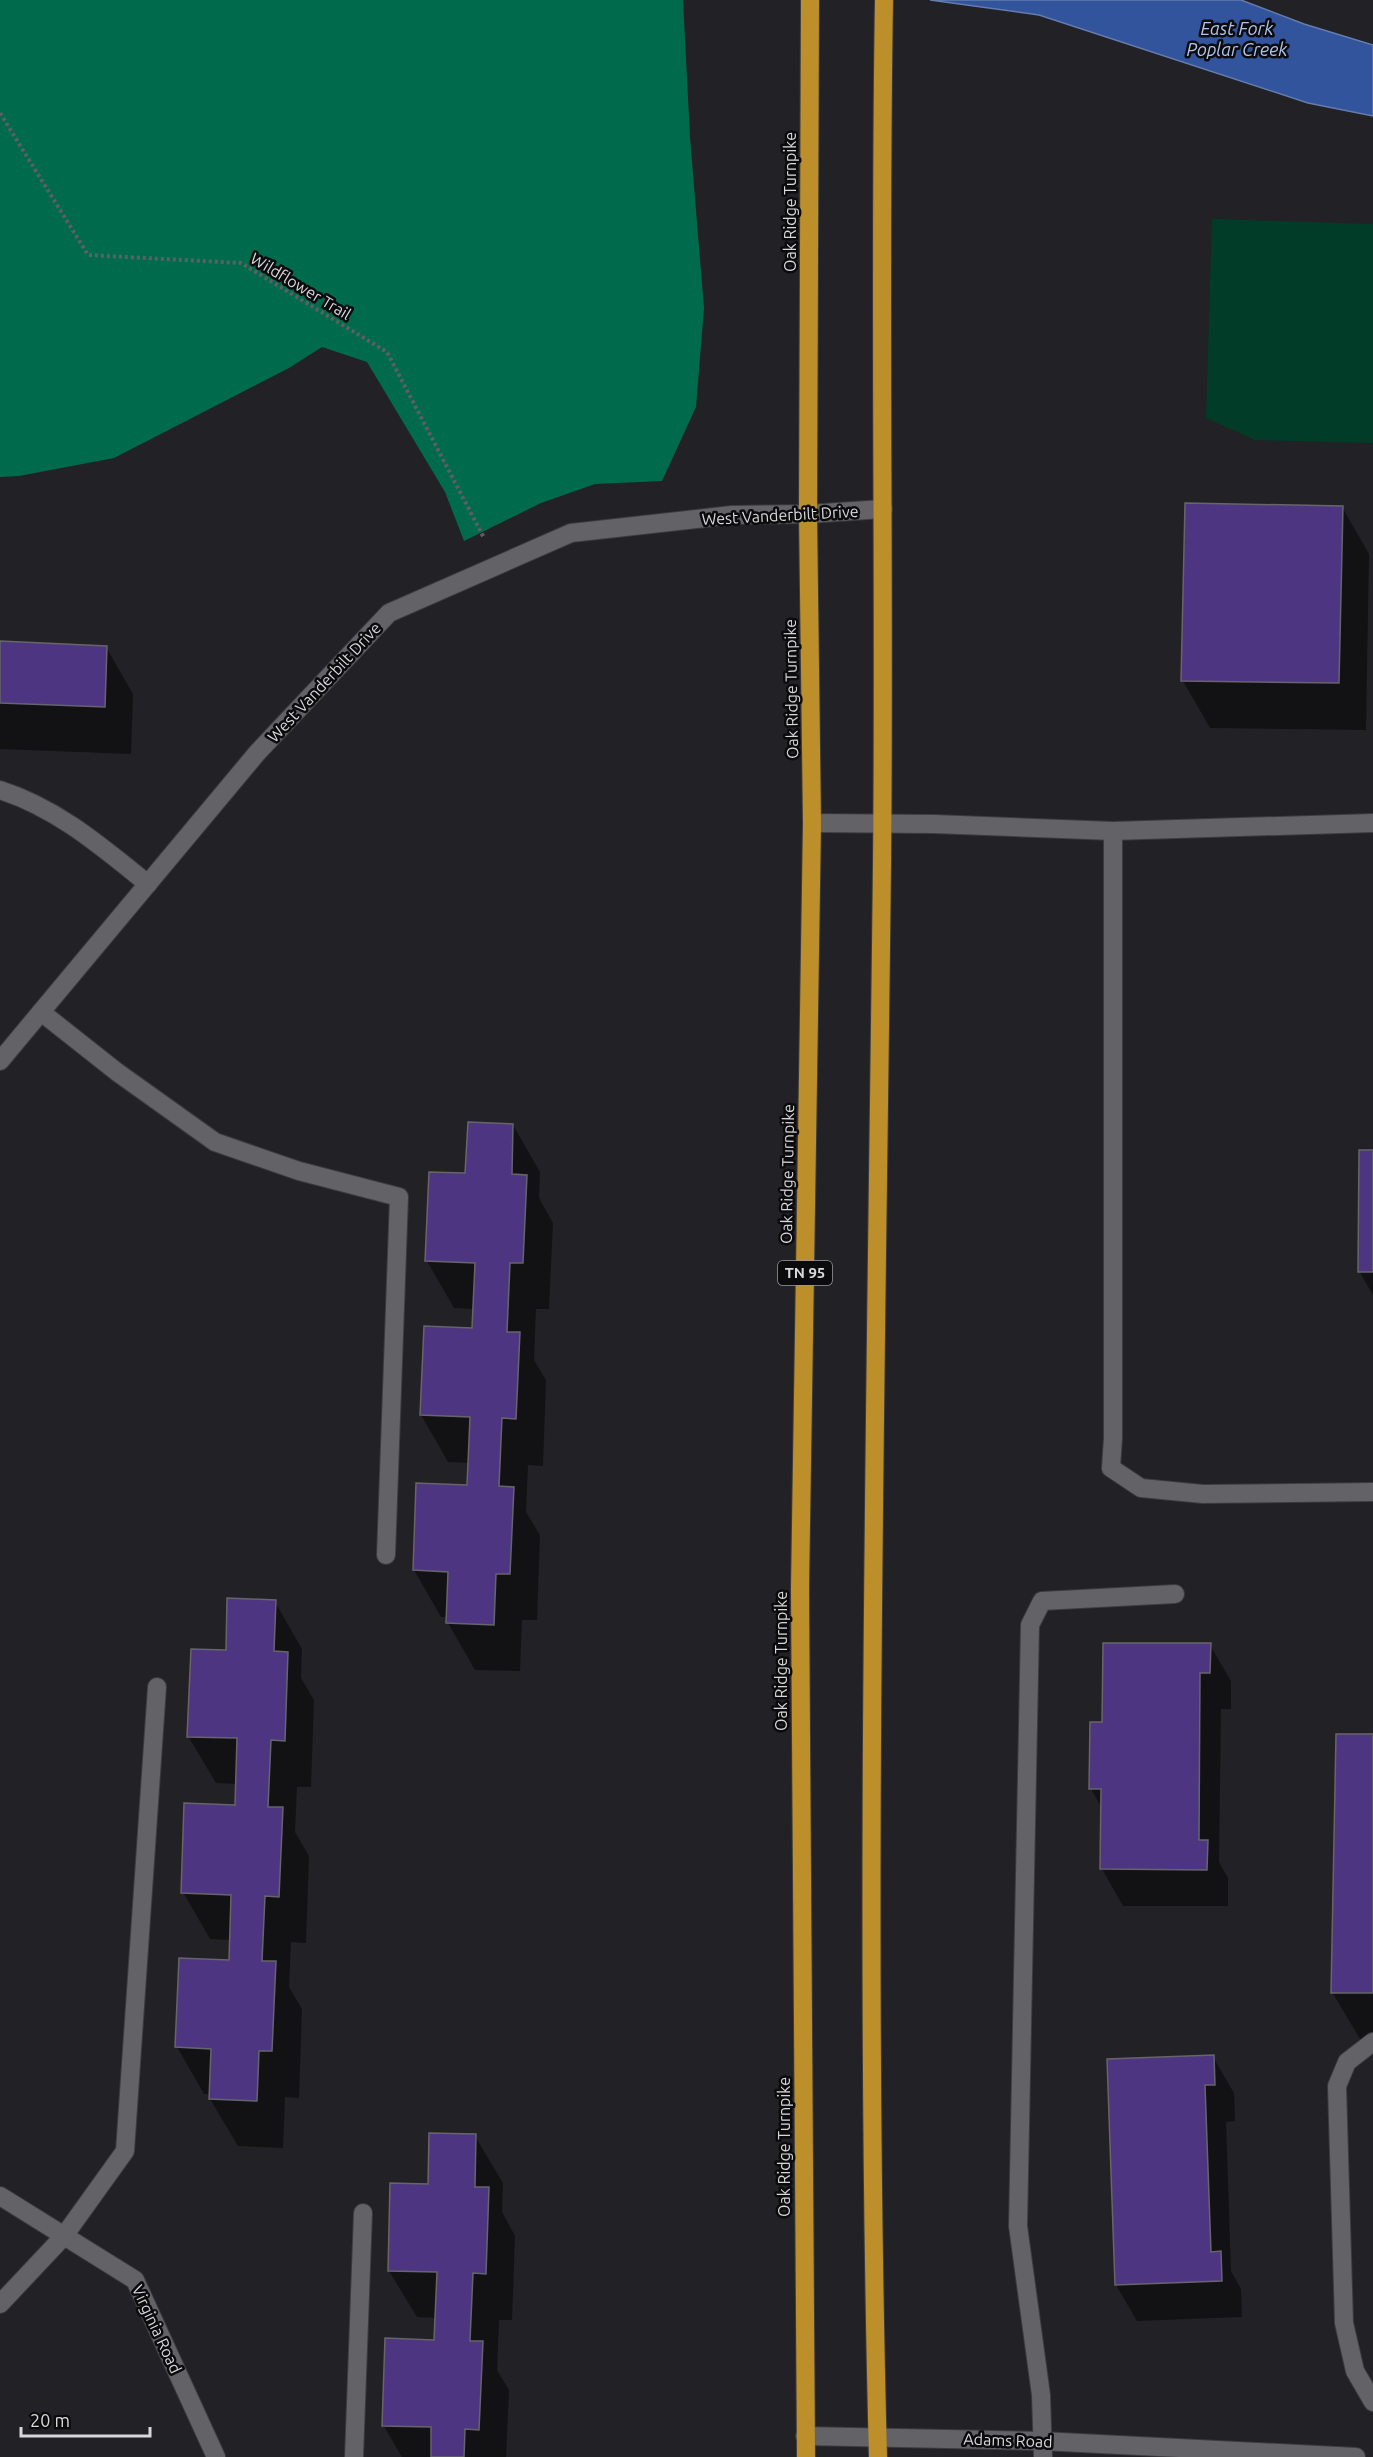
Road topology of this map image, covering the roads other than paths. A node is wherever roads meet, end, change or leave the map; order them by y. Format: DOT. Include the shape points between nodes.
graph roads {
  1 [pos="810,0"];
  2 [pos="884,0"];
  3 [pos="882,509"];
  4 [pos="808,514"];
  5 [pos="0,790"];
  6 [pos="812,823"];
  7 [pos="1373,823"];
  8 [pos="882,824"];
  9 [pos="1113,831"];
  10 [pos="148,884"];
  11 [pos="41,1012"];
  12 [pos="0,1061"];
  13 [pos="1373,1492"];
  14 [pos="386,1555"];
  15 [pos="1175,1594"];
  16 [pos="158,1687"];
  17 [pos="1373,2042"];
  18 [pos="0,2196"];
  19 [pos="363,2213"];
  20 [pos="64,2236"];
  21 [pos="0,2304"];
  22 [pos="1373,2402"];
  23 [pos="805,2436"];
  24 [pos="878,2437"];
  25 [pos="1042,2449"];
  26 [pos="216,2457"];
  27 [pos="354,2457"];
  28 [pos="806,2457"];
  29 [pos="878,2457"];
  30 [pos="1356,2457"];
  1 -- 4 [label="highway, Oak Ridge Turnpike / TN 95"];
  2 -- 3 [label="highway"];
  3 -- 4 [label="street, West Vanderbilt Drive"];
  3 -- 8 [label="highway"];
  4 -- 6 [label="highway, Oak Ridge Turnpike / TN 95"];
  4 -- 10 [label="street, West Vanderbilt Drive" via="732,515 571,533 389,614 257,753"];
  5 -- 10 [label="street" via="76,827"];
  6 -- 8 [label="street"];
  6 -- 23 [label="highway, Oak Ridge Turnpike / TN 95" via="800,1589"];
  7 -- 9 [label="street"];
  8 -- 9 [label="street"];
  8 -- 24 [label="highway" via="872,1686"];
  9 -- 13 [label="street" via="1111,1468 1141,1488 1203,1494"];
  10 -- 11 [label="street, West Vanderbilt Drive"];
  11 -- 12 [label="street, West Vanderbilt Drive"];
  11 -- 14 [label="street" via="215,1142 299,1171 399,1197"];
  15 -- 25 [label="street" via="1042,1601 1030,1625 1018,2226 1041,2396"];
  16 -- 20 [label="street" via="125,2151"];
  17 -- 22 [label="street" via="1347,2062 1337,2086 1344,2323 1355,2371"];
  18 -- 20 [label="street, Virginia Road"];
  19 -- 27 [label="street"];
  20 -- 21 [label="street"];
  20 -- 26 [label="street, Virginia Road" via="135,2280"];
  23 -- 24 [label="street, Adams Road"];
  23 -- 28 [label="highway, Oak Ridge Turnpike / TN 95"];
  24 -- 25 [label="street, Adams Road"];
  24 -- 29 [label="highway"];
  25 -- 30 [label="street, Adams Road"];
}
